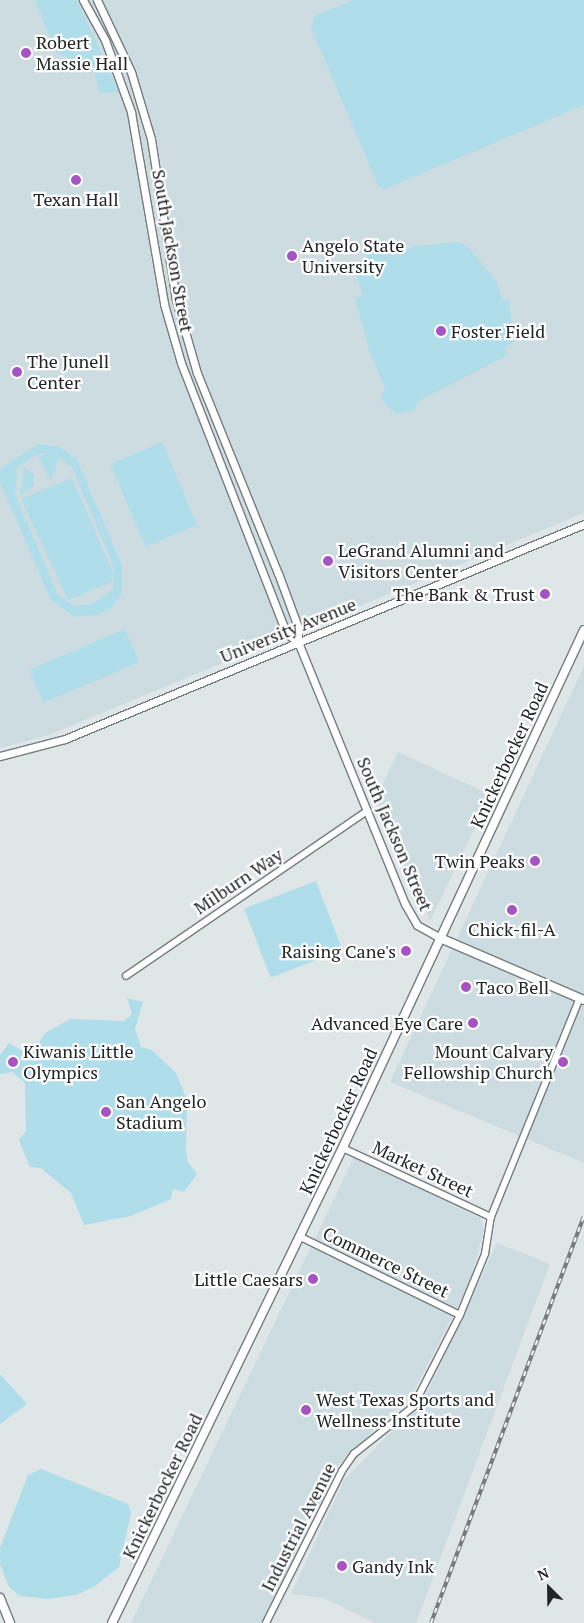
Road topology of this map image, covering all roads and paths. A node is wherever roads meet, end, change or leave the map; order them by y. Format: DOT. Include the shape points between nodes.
graph roads {
  1 [pos="83,0"];
  2 [pos="97,0"];
  3 [pos="584,524"];
  4 [pos="584,630"];
  5 [pos="298,642"];
  6 [pos="0,756"];
  7 [pos="367,811"];
  8 [pos="440,938"];
  9 [pos="126,976"];
  10 [pos="582,999"];
  11 [pos="343,1148"];
  12 [pos="490,1217"];
  13 [pos="299,1236"];
  14 [pos="460,1315"];
  15 [pos="0,1598"];
  16 [pos="10,1623"];
  17 [pos="112,1623"];
  18 [pos="266,1623"];
  1 -- 5 [label="street, South Jackson Street" via="105,40 131,112 164,304 181,363 286,633"];
  2 -- 5 [label="street, South Jackson Street" via="131,72 148,131 185,337 278,572 298,627"];
  3 -- 5 [label="street, University Avenue"];
  4 -- 8 [label="main road, Knickerbocker Road"];
  5 -- 6 [label="street, University Avenue" via="65,739"];
  5 -- 7 [label="street, South Jackson Street"];
  7 -- 8 [label="street, South Jackson Street" via="405,904 418,925"];
  7 -- 9 [label="street, Milburn Way"];
  8 -- 10 [label="main road, South Jackson Street"];
  8 -- 11 [label="main road, Knickerbocker Road"];
  10 -- 12 [label="street, Industrial Avenue"];
  11 -- 12 [label="street, Market Street"];
  11 -- 13 [label="main road, Knickerbocker Road"];
  12 -- 14 [label="street, Industrial Avenue" via="485,1254"];
  13 -- 14 [label="street, Commerce Street"];
  13 -- 17 [label="main road, Knickerbocker Road"];
  14 -- 18 [label="street, Industrial Avenue" via="413,1407 354,1454 342,1470"];
  15 -- 16 [label="main road"];
}
